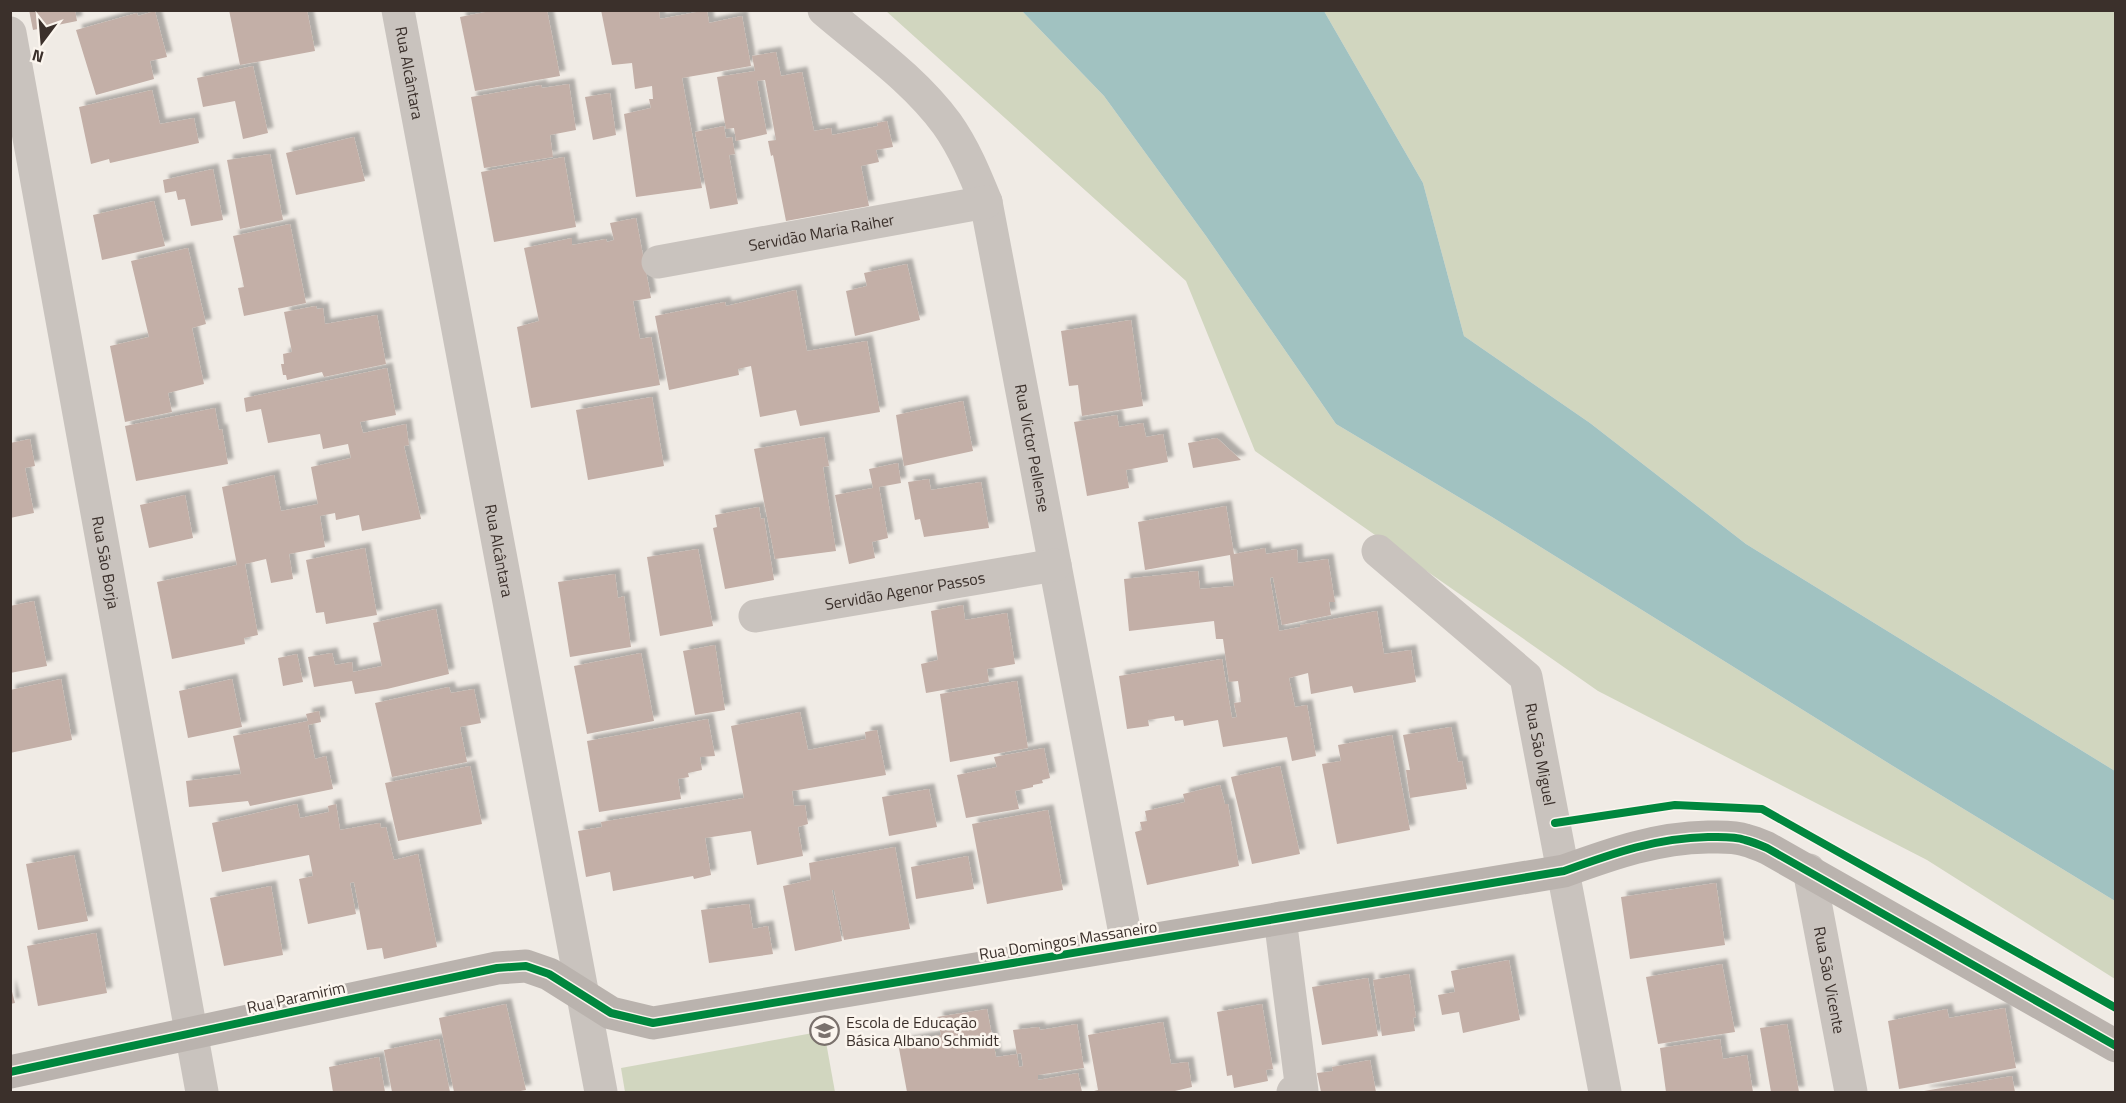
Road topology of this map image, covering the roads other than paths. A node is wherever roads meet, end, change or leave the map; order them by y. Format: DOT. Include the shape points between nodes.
graph roads {
  1 [pos="398,10"];
  2 [pos="824,10"];
  3 [pos="10,33"];
  4 [pos="986,202"];
  5 [pos="658,262"];
  6 [pos="1378,552"];
  7 [pos="1055,565"];
  8 [pos="755,616"];
  9 [pos="1809,870"];
  10 [pos="1564,871"];
  11 [pos="1280,918"];
  12 [pos="1127,944"];
  13 [pos="582,994"];
  14 [pos="191,1033"];
  15 [pos="2115,1046"];
  16 [pos="10,1071"];
  17 [pos="202,1092"];
  18 [pos="601,1092"];
  19 [pos="1293,1092"];
  20 [pos="1605,1092"];
  21 [pos="1851,1092"];
  1 -- 13 [label="street, Rua Alcântara"];
  2 -- 4 [label="street, Rua Victor Pellense" via="910,83 946,123 968,158"];
  3 -- 14 [label="street, Rua São Borja"];
  4 -- 5 [label="street, Servidão Maria Raiher"];
  4 -- 7 [label="street, Rua Victor Pellense"];
  6 -- 10 [label="street, Rua São Miguel" via="1526,677"];
  7 -- 8 [label="street, Servidão Agenor Passos"];
  7 -- 12 [label="street, Rua Victor Pellense"];
  9 -- 10 [label="street, Rua Domingos Massaneiro" via="1744,839 1720,837 1657,842"];
  9 -- 15 [label="street, Rua Domingos Massaneiro"];
  9 -- 21 [label="street, Rua São Vicente"];
  10 -- 11 [label="street, Rua Domingos Massaneiro"];
  10 -- 20 [label="street, Rua São Miguel"];
  11 -- 12 [label="street, Rua Domingos Massaneiro"];
  11 -- 19 [label="street" via="1302,1091"];
  12 -- 13 [label="street, Rua Domingos Massaneiro" via="653,1023 611,1013"];
  13 -- 14 [label="street, Rua Paramirim" via="549,974 526,966 497,968"];
  13 -- 18 [label="street, Rua Alcântara"];
  14 -- 16 [label="street, Rua Paramirim"];
  14 -- 17 [label="street, Rua São Borja"];
}
